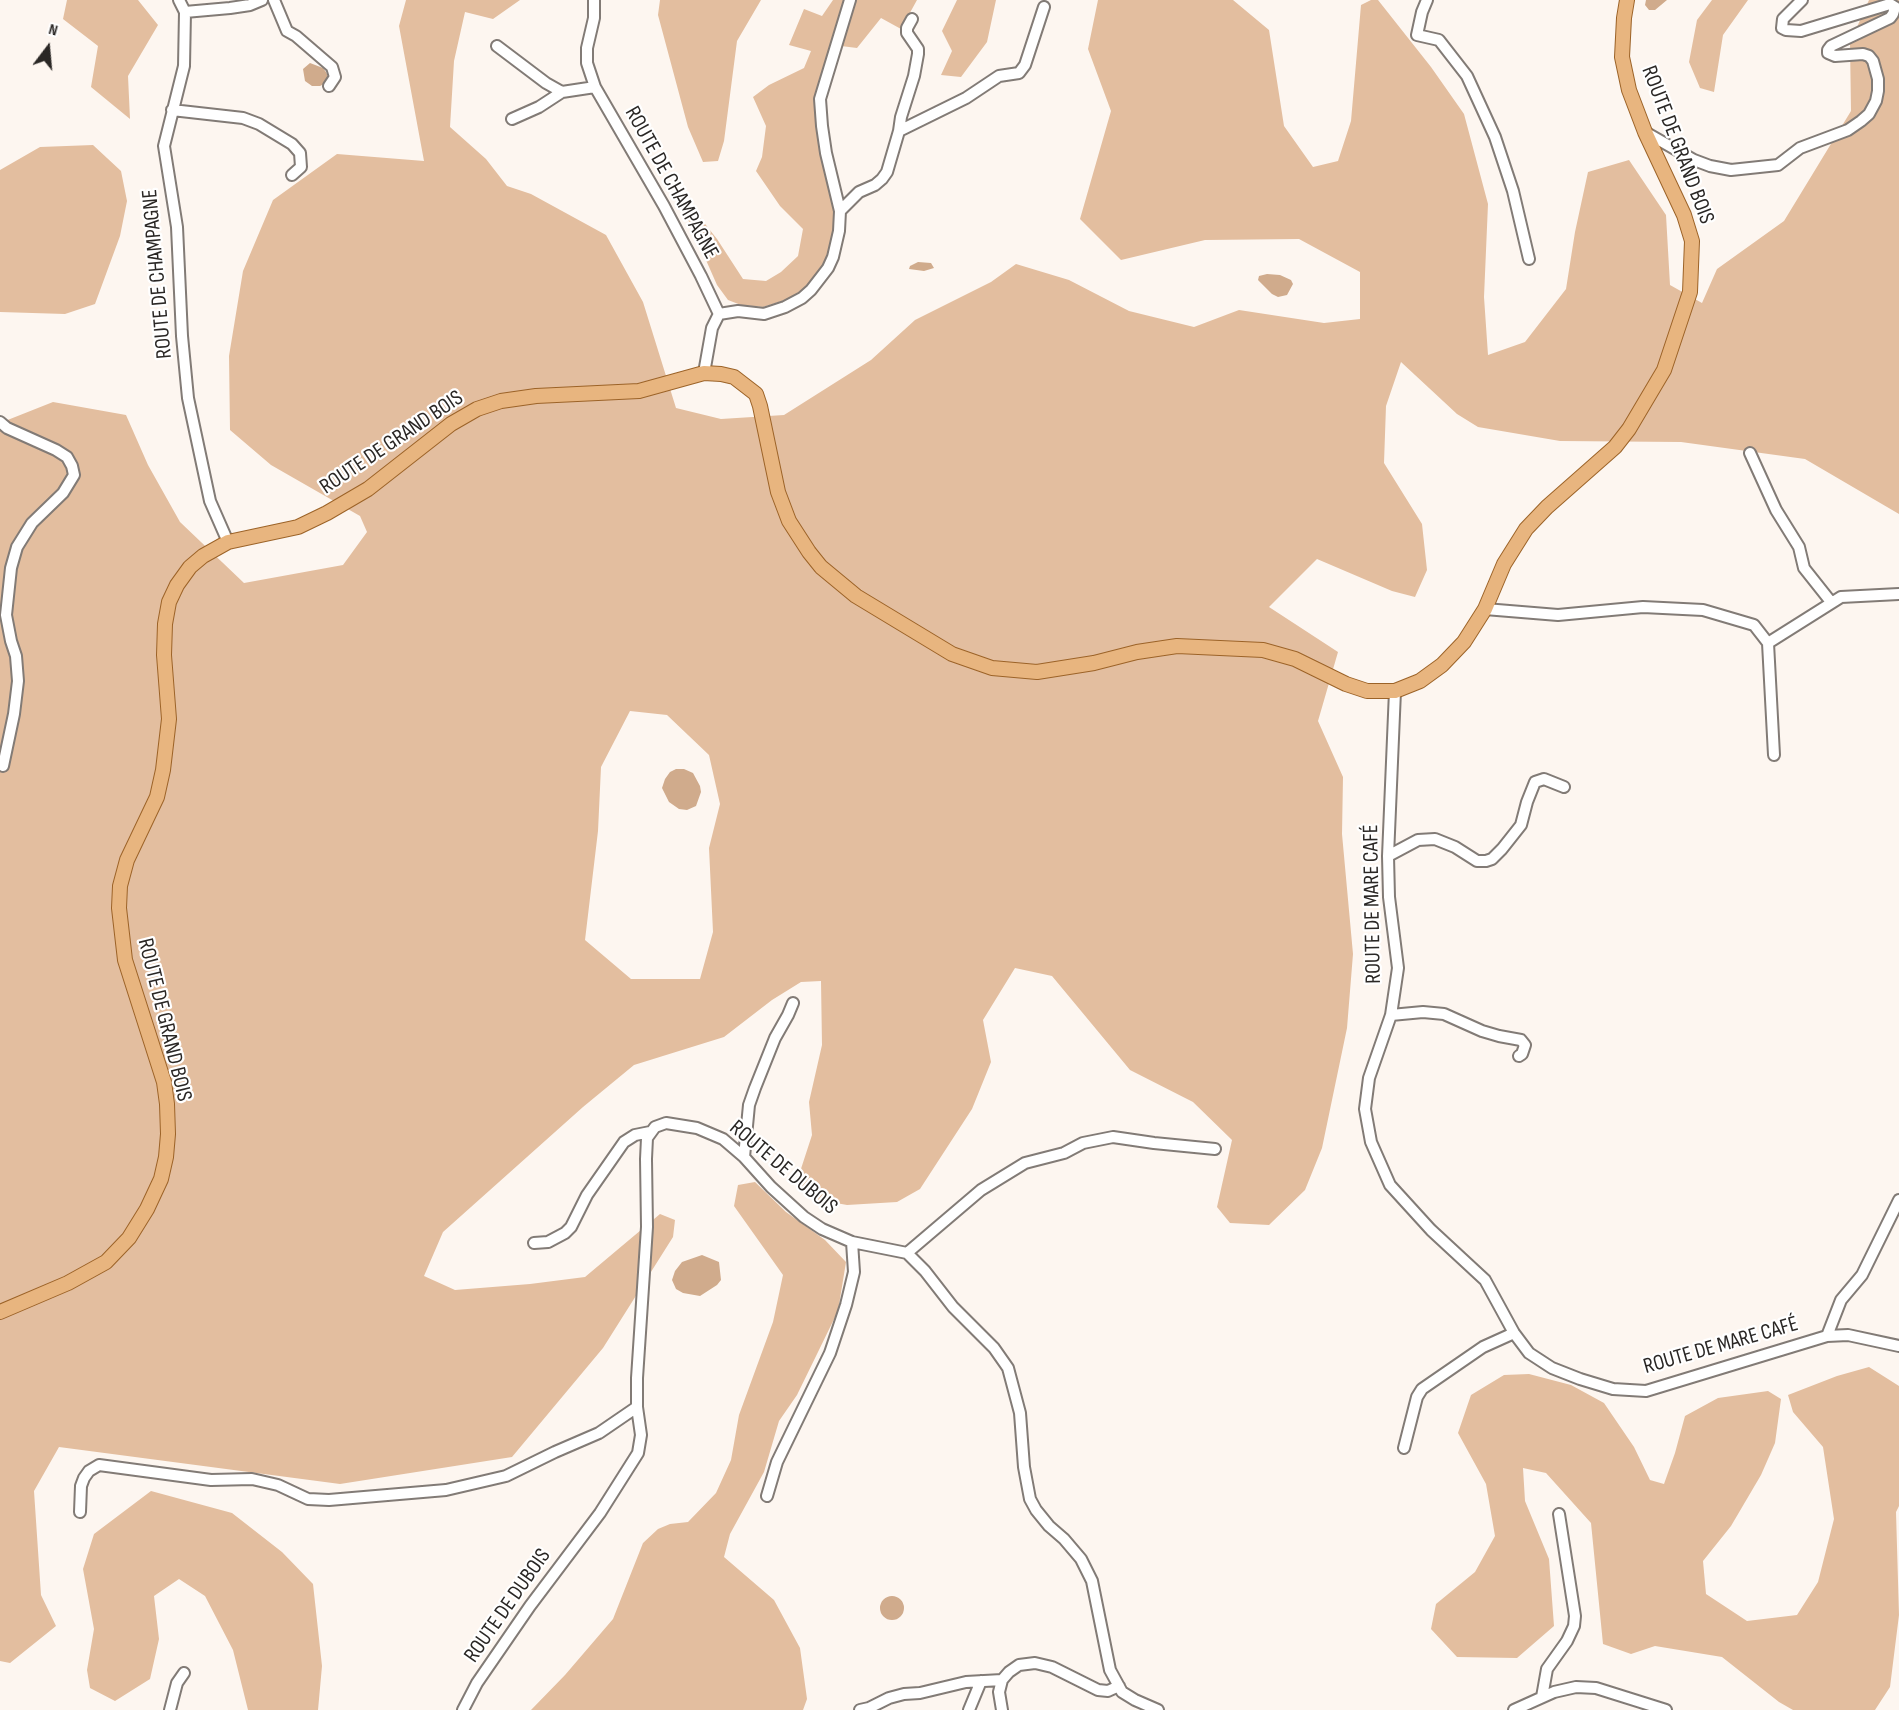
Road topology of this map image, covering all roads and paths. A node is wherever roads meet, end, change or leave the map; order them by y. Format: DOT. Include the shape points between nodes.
graph roads {
  1 [pos="179,0"];
  2 [pos="262,0"];
  3 [pos="274,0"];
  4 [pos="594,0"];
  5 [pos="850,0"];
  6 [pos="1427,0"];
  7 [pos="1628,0"];
  8 [pos="1802,0"];
  9 [pos="1044,7"];
  10 [pos="185,12"];
  11 [pos="912,19"];
  12 [pos="497,45"];
  13 [pos="329,86"];
  14 [pos="595,87"];
  15 [pos="562,92"];
  16 [pos="172,110"];
  17 [pos="512,119"];
  18 [pos="899,131"];
  19 [pos="1645,132"];
  20 [pos="292,175"];
  21 [pos="840,211"];
  22 [pos="1529,259"];
  23 [pos="719,314"];
  24 [pos="704,373"];
  25 [pos="0,422"];
  26 [pos="1750,453"];
  27 [pos="228,542"];
  28 [pos="1899,594"];
  29 [pos="1831,602"];
  30 [pos="1485,609"];
  31 [pos="1768,643"];
  32 [pos="1395,691"];
  33 [pos="1774,755"];
  34 [pos="3,766"];
  35 [pos="1564,787"];
  36 [pos="1388,856"];
  37 [pos="793,1003"];
  38 [pos="1391,1015"];
  39 [pos="1519,1056"];
  40 [pos="650,1132"];
  41 [pos="1215,1149"];
  42 [pos="744,1157"];
  43 [pos="1899,1200"];
  44 [pos="852,1242"];
  45 [pos="534,1243"];
  46 [pos="907,1253"];
  47 [pos="0,1312"];
  48 [pos="1514,1333"];
  49 [pos="1827,1335"];
  50 [pos="1899,1346"];
  51 [pos="637,1407"];
  52 [pos="1404,1448"];
  53 [pos="767,1496"];
  54 [pos="80,1512"];
  55 [pos="1559,1514"];
  56 [pos="184,1673"];
  57 [pos="1002,1680"];
  58 [pos="981,1681"];
  59 [pos="1119,1686"];
  60 [pos="1542,1697"];
  61 [pos="170,1710"];
  62 [pos="463,1710"];
  63 [pos="860,1710"];
  64 [pos="969,1710"];
  65 [pos="1002,1710"];
  66 [pos="1158,1710"];
  67 [pos="1514,1710"];
  68 [pos="1666,1710"];
  1 -- 10 [label="street, ROUTE DE CHAMPAGNE"];
  2 -- 10 [label="street" via="250,5"];
  3 -- 13 [label="street" via="287,31 332,67 335,77"];
  4 -- 14 [label="street, ROUTE DE CHAMPAGNE" via="587,63"];
  5 -- 21 [label="street" via="820,99 826,153"];
  6 -- 22 [label="street" via="1417,35 1439,40 1467,76 1513,191"];
  7 -- 19 [label="main road, ROUTE DE GRAND BOIS" via="1622,57"];
  8 -- 19 [label="street" via="1783,19 1782,28 1801,31 1886,4 1895,7 1890,18 1828,50 1834,56 1863,54 1873,61 1878,79 1876,101 1861,121 1800,148 1778,165 1731,170 1694,160"];
  9 -- 18 [label="street" via="1019,73 999,76 966,98"];
  10 -- 16 [label="street, ROUTE DE CHAMPAGNE" via="184,66"];
  11 -- 18 [label="street" via="907,33 918,54"];
  12 -- 15 [label="street"];
  14 -- 15 [label="street"];
  14 -- 23 [label="street, ROUTE DE CHAMPAGNE" via="664,206"];
  15 -- 17 [label="street"];
  16 -- 20 [label="street" via="243,118 267,128 300,153 301,166"];
  16 -- 27 [label="street, ROUTE DE CHAMPAGNE" via="164,146 177,227 188,398 210,501"];
  18 -- 21 [label="street" via="890,166 882,179 859,192"];
  19 -- 30 [label="main road, ROUTE DE GRAND BOIS" via="1692,241 1690,292 1664,370 1615,447 1526,529 1504,564"];
  21 -- 23 [label="street" via="833,257 801,298 764,314 738,310"];
  23 -- 24 [label="street" via="712,328"];
  24 -- 27 [label="main road, ROUTE DE GRAND BOIS" via="639,391 536,396 485,406 451,424 368,489 327,513 298,527"];
  24 -- 32 [label="main road, ROUTE DE GRAND BOIS" via="734,377 756,394 778,492 789,521 821,567 856,596 951,654 992,668 1036,672 1177,646 1263,650 1295,659 1367,691"];
  25 -- 34 [label="street" via="67,457 74,475 63,493 32,523 17,547 11,568 6,615 18,681"];
  26 -- 29 [label="street" via="1776,510 1799,547 1804,568"];
  27 -- 47 [label="main road, ROUTE DE GRAND BOIS" via="190,567 169,602 164,655 169,719 163,770 157,797 127,860 120,886 125,960 164,1082 168,1134 161,1179 129,1238 106,1262"];
  28 -- 29 [label="street" via="1841,597"];
  29 -- 31 [label="street"];
  30 -- 31 [label="street" via="1558,615 1643,608 1703,610 1754,625"];
  30 -- 32 [label="main road, ROUTE DE GRAND BOIS" via="1464,642 1442,665 1420,681"];
  31 -- 33 [label="street"];
  32 -- 36 [label="street, ROUTE DE MARE CAFÉ"];
  35 -- 36 [label="street" via="1544,779 1535,782 1521,825 1492,859 1477,861 1449,844 1425,838"];
  36 -- 38 [label="street, ROUTE DE MARE CAFÉ" via="1398,968"];
  37 -- 42 [label="street" via="762,1067 749,1105"];
  38 -- 39 [label="street" via="1444,1014 1491,1034 1521,1040 1525,1046"];
  38 -- 48 [label="street, ROUTE DE MARE CAFÉ" via="1369,1078 1365,1109 1371,1142 1390,1185 1485,1280"];
  40 -- 42 [label="street, ROUTE DE DUBOIS" via="666,1123 697,1128 723,1139"];
  40 -- 45 [label="street" via="624,1142 587,1194 572,1227 548,1242"];
  40 -- 51 [label="street, ROUTE DE DUBOIS"];
  41 -- 46 [label="street" via="1113,1137 1083,1143 1064,1153 1025,1163 981,1190"];
  42 -- 44 [label="street, ROUTE DE DUBOIS" via="804,1217"];
  43 -- 49 [label="street" via="1862,1275 1841,1300"];
  44 -- 46 [label="street, ROUTE DE DUBOIS"];
  44 -- 53 [label="street" via="854,1272 830,1353 777,1462"];
  46 -- 59 [label="street" via="1008,1368 1020,1413 1030,1499 1049,1526 1081,1559 1092,1581 1110,1670"];
  48 -- 49 [label="street, ROUTE DE MARE CAFÉ" via="1529,1353 1552,1368 1613,1389 1646,1391"];
  48 -- 52 [label="street" via="1484,1347 1422,1389"];
  49 -- 50 [label="street, ROUTE DE MARE CAFÉ" via="1848,1335"];
  51 -- 54 [label="street" via="599,1434 506,1476 446,1490 308,1499 278,1485 252,1479 212,1480 99,1465 84,1478"];
  51 -- 62 [label="street, ROUTE DE DUBOIS" via="641,1435 638,1453 600,1514 477,1683"];
  55 -- 60 [label="street" via="1575,1616 1572,1633 1547,1669"];
  56 -- 61 [label="street" via="177,1683"];
  57 -- 58 [label="street"];
  57 -- 59 [label="street" via="1019,1665 1035,1663 1052,1667 1098,1690"];
  57 -- 65 [label="street"];
  58 -- 63 [label="street" via="904,1694"];
  58 -- 64 [label="street"];
  59 -- 66 [label="street" via="1134,1700"];
  60 -- 67 [label="street"];
  60 -- 68 [label="street" via="1576,1687 1596,1688"];
}
